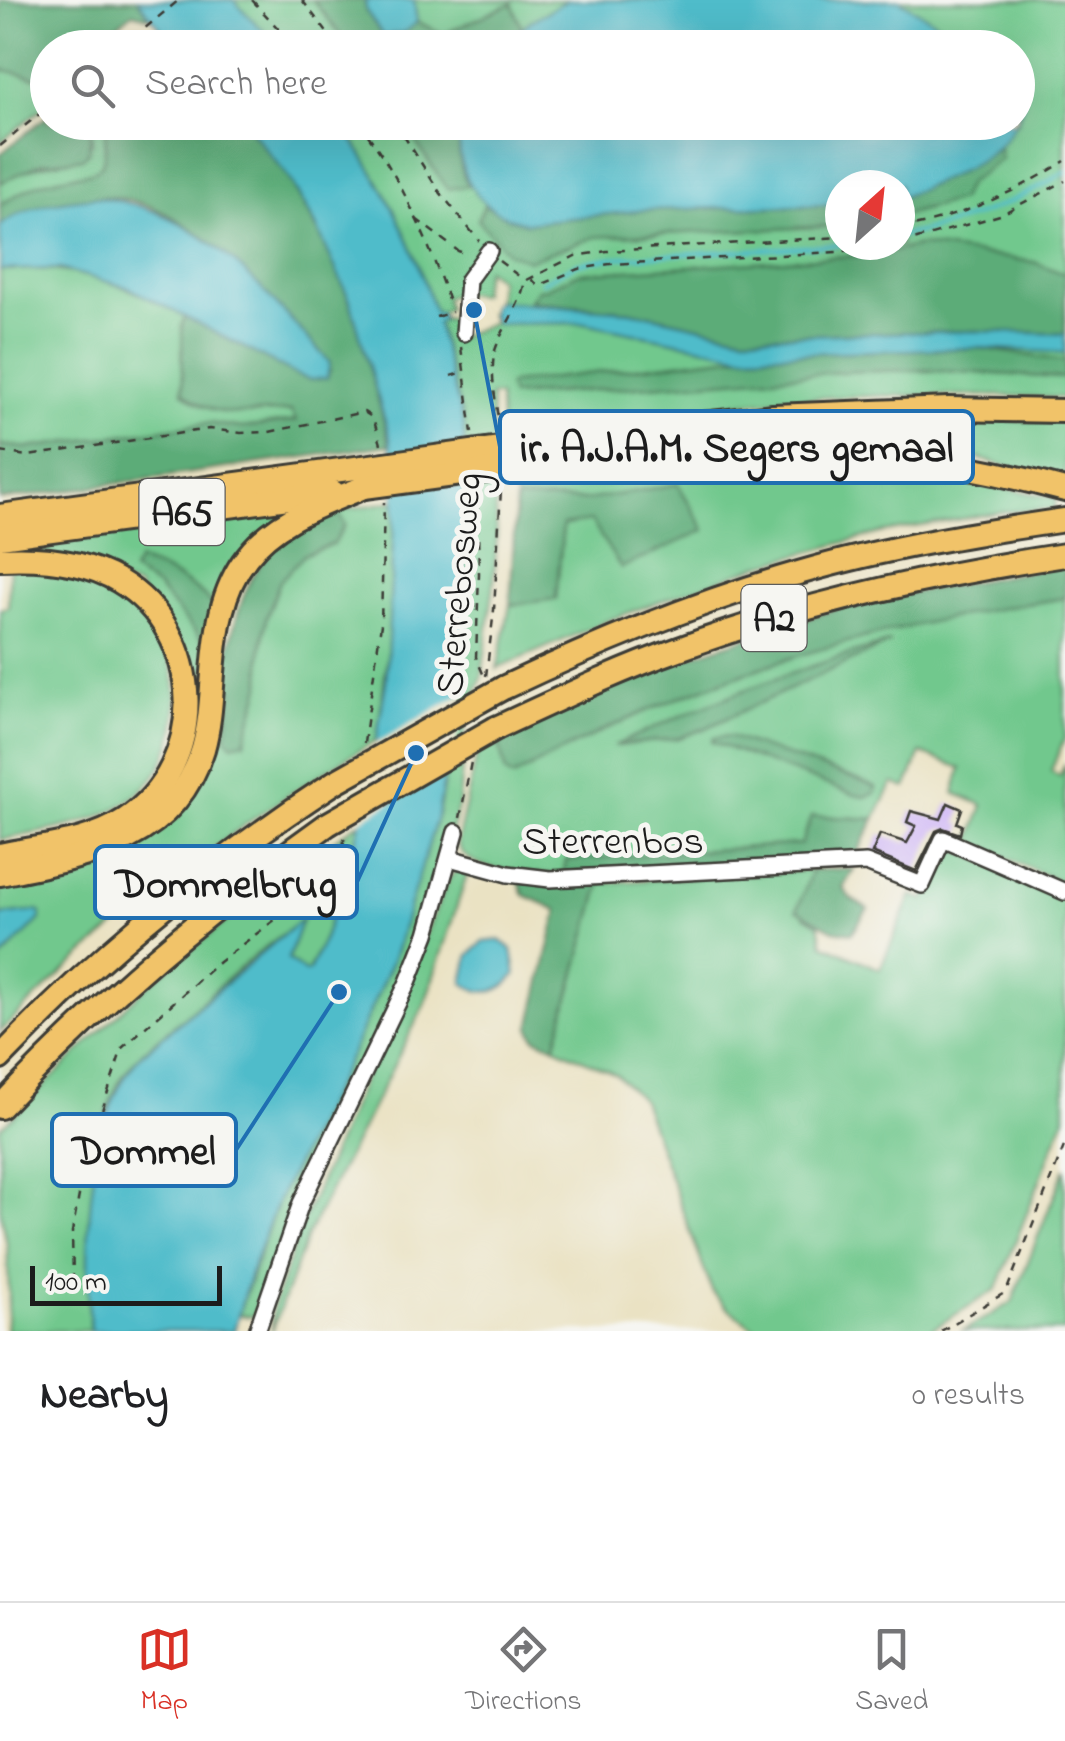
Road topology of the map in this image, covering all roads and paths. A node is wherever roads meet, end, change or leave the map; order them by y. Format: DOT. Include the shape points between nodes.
graph roads {
  1 [pos="179,0"];
  2 [pos="252,0"];
  3 [pos="302,0"];
  4 [pos="142,30"];
  5 [pos="280,30"];
  6 [pos="325,30"];
  7 [pos="30,122"];
  8 [pos="369,140"];
  9 [pos="407,140"];
  10 [pos="0,146"];
  11 [pos="1065,162"];
  12 [pos="1065,181"];
  13 [pos="415,218"];
  14 [pos="915,225"];
  15 [pos="825,238"];
  16 [pos="915,240"];
  17 [pos="825,253"];
  18 [pos="486,255"];
  19 [pos="532,279"];
  20 [pos="525,280"];
  21 [pos="449,302"];
  22 [pos="452,312"];
  23 [pos="436,317"];
  24 [pos="462,334"];
  25 [pos="465,372"];
  26 [pos="451,376"];
  27 [pos="1065,410"];
  28 [pos="472,435"];
  29 [pos="500,443"];
  30 [pos="0,452"];
  31 [pos="529,455"];
  32 [pos="373,476"];
  33 [pos="500,476"];
  34 [pos="1065,490"];
  35 [pos="476,492"];
  36 [pos="0,516"];
  37 [pos="1065,520"];
  38 [pos="0,537"];
  39 [pos="1065,555"];
  40 [pos="0,559"];
  41 [pos="494,683"];
  42 [pos="473,750"];
  43 [pos="361,756"];
  44 [pos="338,823"];
  45 [pos="456,832"];
  46 [pos="0,854"];
  47 [pos="450,858"];
  48 [pos="0,874"];
  49 [pos="1065,892"];
  50 [pos="0,1058"];
  51 [pos="0,1107"];
  52 [pos="1065,1144"];
  53 [pos="73,1282"];
  54 [pos="257,1331"];
  55 [pos="941,1331"];
  1 -- 4 [label="path"];
  2 -- 5 [label="path"];
  3 -- 6 [label="path"];
  7 -- 10 [label="path"];
  8 -- 13 [label="path"];
  9 -- 18 [label="path"];
  11 -- 14 [label="path" via="994,201"];
  12 -- 16 [label="path" via="1000,214"];
  13 -- 18 [label="path" via="458,251"];
  13 -- 21 [label="path"];
  15 -- 19 [label="path" via="607,251 575,256"];
  17 -- 19 [label="path" via="610,264 579,269 544,286"];
  18 -- 20 [label="path"];
  18 -- 24 [label="street" via="468,280"];
  19 -- 20 [label="path"];
  20 -- 29 [label="path, Sterrebosweg" via="493,362"];
  22 -- 23 [label="path"];
  24 -- 25 [label="path"];
  25 -- 26 [label="path"];
  25 -- 28 [label="path"];
  27 -- 31 [label="highway, A65" via="773,416"];
  30 -- 32 [label="path" via="28,456 209,428 270,432 364,412 378,430"];
  31 -- 32 [label="highway, A65, bridge"];
  31 -- 34 [label="highway, A65" via="725,446 844,450 940,462"];
  32 -- 36 [label="highway, A65"];
  32 -- 38 [label="highway, A65"];
  32 -- 43 [label="path" via="381,624"];
  32 -- 48 [label="highway, A65" via="284,523 237,572 220,617 202,752 171,807 107,849"];
  33 -- 41 [label="path, Sterrebosweg"];
  35 -- 41 [label="path" via="476,656"];
  37 -- 41 [label="highway, A2" via="802,572"];
  39 -- 44 [label="highway, A2, bridge" via="816,605 663,655 496,728"];
  40 -- 46 [label="highway, A65" via="81,565 135,592 174,638 188,704 180,749 166,776 128,818 82,839"];
  41 -- 50 [label="highway, A2, bridge" via="261,831 123,938"];
  42 -- 45 [label="path, Sterrebosweg"];
  44 -- 51 [label="highway, A2" via="229,896 146,964"];
  44 -- 53 [label="path" via="342,854 328,880 219,962 122,1048 85,1164 72,1232"];
  45 -- 47 [label="street"];
  47 -- 49 [label="street, Sterrenbos" via="550,879 866,863 922,885 943,839"];
  47 -- 54 [label="street" via="394,1017 300,1203"];
  52 -- 55 [label="path" via="1006,1292"];
}
